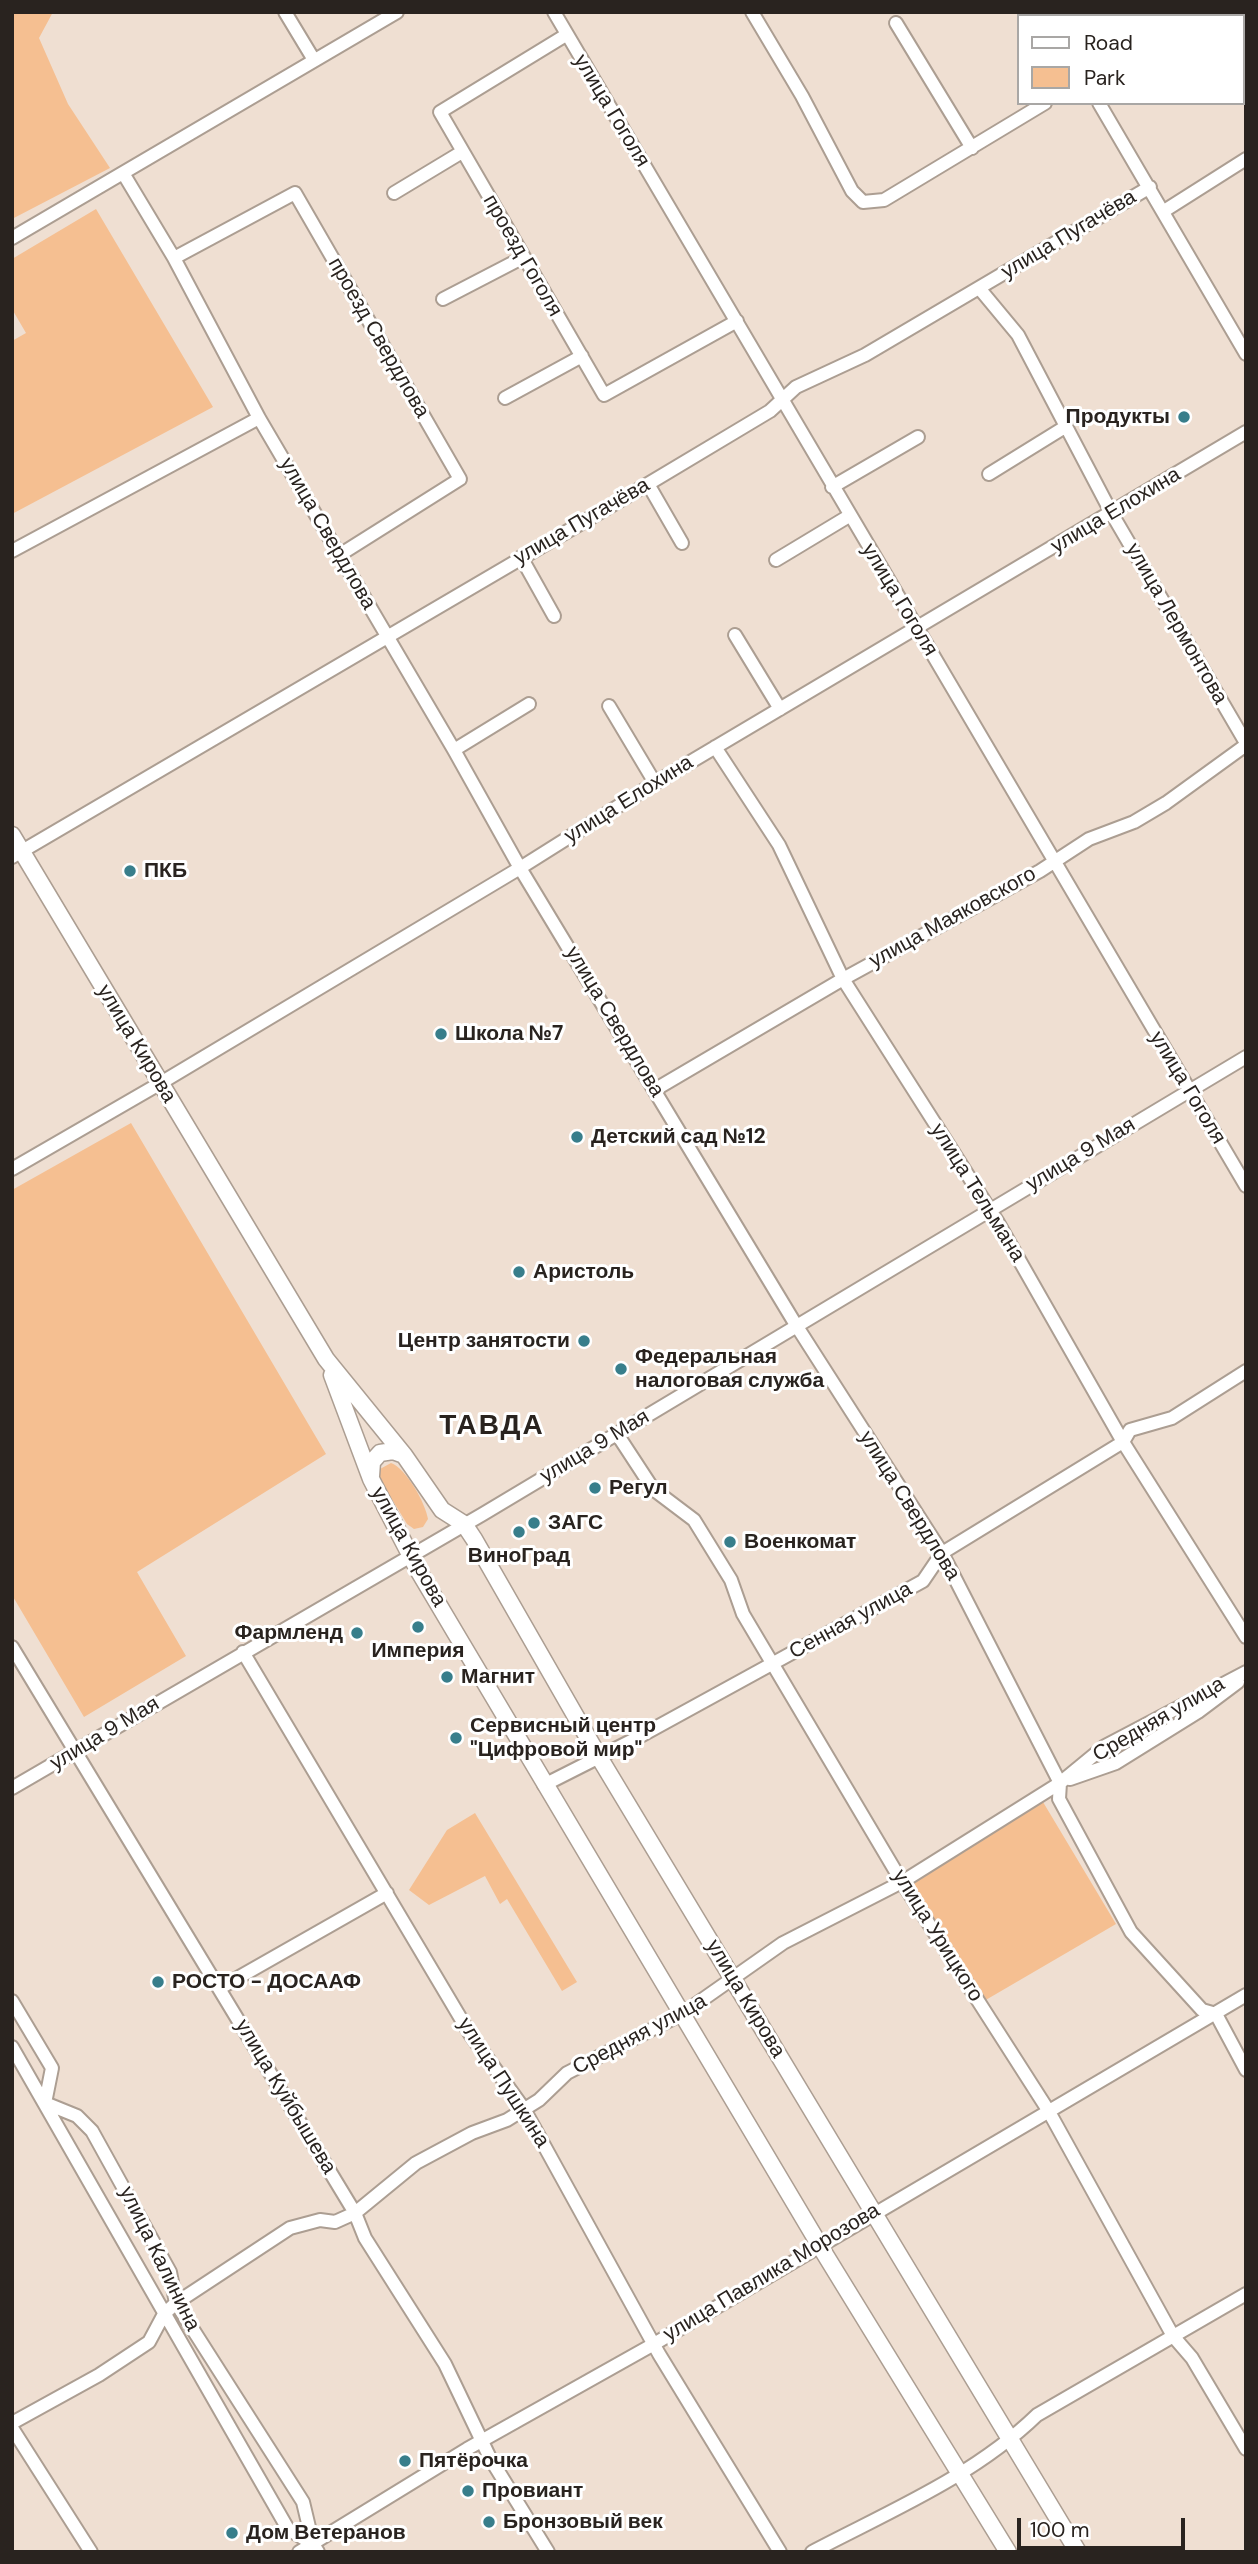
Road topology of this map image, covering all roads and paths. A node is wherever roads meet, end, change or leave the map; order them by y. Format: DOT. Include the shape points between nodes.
graph roads {
  1 [pos="285,12"];
  2 [pos="397,12"];
  3 [pos="554,12"];
  4 [pos="752,12"];
  5 [pos="896,23"];
  6 [pos="566,35"];
  7 [pos="314,60"];
  8 [pos="1042,105"];
  9 [pos="1100,105"];
  10 [pos="972,148"];
  11 [pos="463,152"];
  12 [pos="1246,159"];
  13 [pos="123,173"];
  14 [pos="1150,187"];
  15 [pos="394,193"];
  16 [pos="1164,211"];
  17 [pos="12,239"];
  18 [pos="174,258"];
  19 [pos="522,258"];
  20 [pos="979,288"];
  21 [pos="443,299"];
  22 [pos="737,321"];
  23 [pos="1246,354"];
  24 [pos="582,356"];
  25 [pos="505,398"];
  26 [pos="782,398"];
  27 [pos="259,418"];
  28 [pos="1065,428"];
  29 [pos="1246,432"];
  30 [pos="918,436"];
  31 [pos="989,474"];
  32 [pos="648,484"];
  33 [pos="832,487"];
  34 [pos="1112,514"];
  35 [pos="849,516"];
  36 [pos="682,543"];
  37 [pos="12,551"];
  38 [pos="341,554"];
  39 [pos="521,558"];
  40 [pos="776,560"];
  41 [pos="554,616"];
  42 [pos="917,629"];
  43 [pos="735,635"];
  44 [pos="387,638"];
  45 [pos="529,704"];
  46 [pos="609,706"];
  47 [pos="780,709"];
  48 [pos="1246,744"];
  49 [pos="715,747"];
  50 [pos="454,750"];
  51 [pos="655,783"];
  52 [pos="12,835"];
  53 [pos="17,854"];
  54 [pos="1054,859"];
  55 [pos="520,869"];
  56 [pos="843,979"];
  57 [pos="1246,1057"];
  58 [pos="159,1084"];
  59 [pos="656,1089"];
  60 [pos="1188,1091"];
  61 [pos="12,1169"];
  62 [pos="1246,1186"];
  63 [pos="989,1210"];
  64 [pos="796,1325"];
  65 [pos="326,1359"];
  66 [pos="1246,1371"];
  67 [pos="617,1434"];
  68 [pos="1124,1442"];
  69 [pos="404,1455"];
  70 [pos="370,1479"];
  71 [pos="464,1524"];
  72 [pos="942,1553"];
  73 [pos="410,1555"];
  74 [pos="1246,1637"];
  75 [pos="12,1647"];
  76 [pos="243,1652"];
  77 [pos="773,1664"];
  78 [pos="1246,1674"];
  79 [pos="74,1753"];
  80 [pos="599,1757"];
  81 [pos="1060,1783"];
  82 [pos="544,1785"];
  83 [pos="12,1788"];
  84 [pos="902,1882"];
  85 [pos="387,1893"];
  86 [pos="734,1981"];
  87 [pos="220,1988"];
  88 [pos="1246,1995"];
  89 [pos="12,2001"];
  90 [pos="682,2014"];
  91 [pos="1216,2014"];
  92 [pos="12,2047"];
  93 [pos="1246,2070"];
  94 [pos="45,2103"];
  95 [pos="524,2109"];
  96 [pos="1048,2110"];
  97 [pos="355,2213"];
  98 [pos="874,2213"];
  99 [pos="821,2246"];
  100 [pos="1246,2294"];
  101 [pos="176,2303"];
  102 [pos="164,2314"];
  103 [pos="1173,2336"];
  104 [pos="653,2344"];
  105 [pos="12,2425"];
  106 [pos="1012,2440"];
  107 [pos="482,2442"];
  108 [pos="1246,2449"];
  109 [pos="961,2474"];
  110 [pos="316,2548"];
  111 [pos="90,2552"];
  112 [pos="299,2552"];
  113 [pos="548,2552"];
  114 [pos="780,2552"];
  115 [pos="812,2552"];
  116 [pos="1008,2552"];
  117 [pos="1078,2552"];
  1 -- 7 [label="street"];
  2 -- 7 [label="street"];
  3 -- 6 [label="street, улица Гоголя"];
  4 -- 10 [label="street" via="852,191 863,202 884,200"];
  5 -- 10 [label="street"];
  6 -- 11 [label="street, проезд Гоголя" via="440,112"];
  6 -- 22 [label="street, улица Гоголя"];
  7 -- 13 [label="street"];
  8 -- 10 [label="street"];
  9 -- 14 [label="street"];
  11 -- 15 [label="street"];
  11 -- 19 [label="street, проезд Гоголя"];
  12 -- 16 [label="street, улица Пугачёва"];
  13 -- 17 [label="street"];
  13 -- 18 [label="street, улица Свердлова"];
  14 -- 16 [label="street"];
  14 -- 20 [label="street, улица Пугачёва"];
  16 -- 23 [label="street"];
  18 -- 27 [label="street, улица Свердлова"];
  18 -- 38 [label="street, проезд Свердлова" via="295,193 460,480"];
  19 -- 21 [label="street"];
  19 -- 24 [label="street, проезд Гоголя"];
  20 -- 26 [label="street, улица Пугачёва"];
  20 -- 28 [label="street, улица Лермонтова" via="1018,335"];
  22 -- 24 [label="street, проезд Гоголя" via="604,395"];
  22 -- 26 [label="street, улица Гоголя"];
  24 -- 25 [label="street"];
  26 -- 32 [label="street, улица Пугачёва" via="770,411"];
  26 -- 33 [label="street, улица Гоголя"];
  27 -- 37 [label="street"];
  27 -- 38 [label="street, улица Свердлова"];
  28 -- 31 [label="street"];
  28 -- 34 [label="street, улица Лермонтова"];
  29 -- 34 [label="street, улица Елохина"];
  30 -- 33 [label="street"];
  32 -- 36 [label="street"];
  32 -- 39 [label="street, улица Пугачёва"];
  33 -- 35 [label="street, улица Гоголя"];
  34 -- 42 [label="street, улица Елохина"];
  34 -- 48 [label="street, улица Лермонтова"];
  35 -- 40 [label="street"];
  35 -- 42 [label="street, улица Гоголя"];
  38 -- 44 [label="street, улица Свердлова"];
  39 -- 41 [label="street"];
  39 -- 44 [label="street, улица Пугачёва"];
  42 -- 47 [label="street, улица Елохина"];
  42 -- 54 [label="street, улица Гоголя"];
  43 -- 47 [label="street"];
  44 -- 50 [label="street, улица Свердлова"];
  44 -- 53 [label="street, улица Пугачёва"];
  45 -- 50 [label="street"];
  46 -- 51 [label="street"];
  47 -- 49 [label="street, улица Елохина"];
  48 -- 54 [label="street, улица Маяковского" via="1166,803"];
  49 -- 51 [label="street, улица Елохина"];
  49 -- 56 [label="street, улица Тельмана" via="779,845"];
  50 -- 55 [label="street, улица Свердлова"];
  51 -- 55 [label="street, улица Елохина"];
  52 -- 53 [label="main road, улица Кирова"];
  53 -- 58 [label="main road, улица Кирова"];
  54 -- 56 [label="street, улица Маяковского" via="1040,871"];
  54 -- 60 [label="street, улица Гоголя"];
  55 -- 58 [label="street, улица Елохина"];
  55 -- 59 [label="street, улица Свердлова"];
  56 -- 59 [label="street, улица Маяковского"];
  56 -- 63 [label="street, улица Тельмана"];
  57 -- 60 [label="street, улица 9 Мая"];
  58 -- 61 [label="street, улица Елохина"];
  58 -- 65 [label="main road, улица Кирова"];
  59 -- 64 [label="street, улица Свердлова"];
  60 -- 62 [label="street, улица Гоголя"];
  60 -- 63 [label="street, улица 9 Мая"];
  63 -- 64 [label="street, улица 9 Мая"];
  63 -- 68 [label="street, улица Тельмана"];
  64 -- 67 [label="street, улица 9 Мая"];
  64 -- 72 [label="street, улица Свердлова"];
  65 -- 69 [label="main road, улица Кирова"];
  65 -- 70 [label="main road, улица Кирова"];
  66 -- 68 [label="street, Сенная улица" via="1172,1418 1130,1430"];
  67 -- 71 [label="street, улица 9 Мая"];
  67 -- 77 [label="street, улица Урицкого" via="653,1489 694,1520 732,1580 743,1614"];
  68 -- 72 [label="street, Сенная улица"];
  68 -- 74 [label="street, улица Тельмана"];
  69 -- 70 [label="main road, улица Кирова" via="380,1453 372,1462"];
  69 -- 71 [label="main road, улица Кирова" via="442,1510"];
  70 -- 73 [label="main road, улица Кирова"];
  71 -- 73 [label="street, улица 9 Мая"];
  71 -- 80 [label="main road, улица Кирова"];
  72 -- 77 [label="street, Сенная улица" via="923,1581"];
  72 -- 81 [label="street, улица Свердлова"];
  73 -- 76 [label="street, улица 9 Мая"];
  73 -- 82 [label="main road, улица Кирова"];
  75 -- 79 [label="street, улица Куйбышева"];
  76 -- 79 [label="street, улица 9 Мая"];
  76 -- 85 [label="street, улица Пушкина"];
  77 -- 80 [label="street, Сенная улица"];
  77 -- 84 [label="street, улица Урицкого"];
  78 -- 81 [label="street, Средняя улица" via="1105,1746"];
  78 -- 81 [label="street" via="1198,1712 1115,1763"];
  79 -- 83 [label="street, улица 9 Мая"];
  79 -- 87 [label="street, улица Куйбышева"];
  80 -- 82 [label="street, Сенная улица"];
  80 -- 86 [label="main road, улица Кирова"];
  81 -- 84 [label="street, Средняя улица"];
  81 -- 91 [label="street, улица Свердлова" via="1059,1799 1131,1932 1202,2010"];
  82 -- 90 [label="main road, улица Кирова"];
  84 -- 86 [label="street, Средняя улица" via="783,1943"];
  84 -- 96 [label="street, улица Урицкого"];
  85 -- 87 [label="street"];
  85 -- 95 [label="street, улица Пушкина" via="470,2034"];
  86 -- 90 [label="street, Средняя улица"];
  86 -- 98 [label="main road, улица Кирова"];
  87 -- 97 [label="street, улица Куйбышева"];
  88 -- 91 [label="street, улица Павлика Морозова"];
  89 -- 94 [label="street" via="52,2068"];
  90 -- 95 [label="street, Средняя улица" via="567,2073"];
  90 -- 99 [label="main road, улица Кирова"];
  91 -- 93 [label="street, улица Свердлова"];
  91 -- 96 [label="street, улица Павлика Морозова"];
  92 -- 94 [label="street, улица Калинина"];
  94 -- 101 [label="street, улица Калинина" via="77,2116 92,2131 170,2272"];
  94 -- 102 [label="street, улица Калинина"];
  95 -- 97 [label="street, Средняя улица" via="416,2163"];
  95 -- 104 [label="street, улица Пушкина"];
  96 -- 98 [label="street, улица Павлика Морозова"];
  96 -- 103 [label="street, улица Урицкого"];
  97 -- 101 [label="street, Средняя улица" via="335,2222 320,2220 290,2228"];
  97 -- 107 [label="street, улица Куйбышева" via="365,2238 445,2364"];
  98 -- 99 [label="street, улица Павлика Морозова"];
  98 -- 106 [label="main road, улица Кирова"];
  99 -- 104 [label="street, улица Павлика Морозова"];
  99 -- 109 [label="main road, улица Кирова"];
  100 -- 103 [label="street"];
  101 -- 102 [label="street, Средняя улица"];
  101 -- 110 [label="street, улица Калинина" via="303,2502"];
  102 -- 105 [label="street, Средняя улица" via="149,2342"];
  102 -- 110 [label="street, улица Калинина" via="288,2529"];
  103 -- 106 [label="street" via="1038,2415"];
  103 -- 108 [label="street, улица Урицкого" via="1192,2358"];
  104 -- 107 [label="street, улица Павлика Морозова"];
  104 -- 114 [label="street, улица Пушкина"];
  105 -- 111 [label="street"];
  106 -- 109 [label="street"];
  106 -- 117 [label="main road, улица Кирова"];
  107 -- 110 [label="street, улица Павлика Морозова"];
  107 -- 113 [label="street, улица Куйбышева"];
  109 -- 115 [label="street"];
  109 -- 116 [label="main road, улица Кирова"];
  110 -- 112 [label="street, улица Павлика Морозова"];
}
